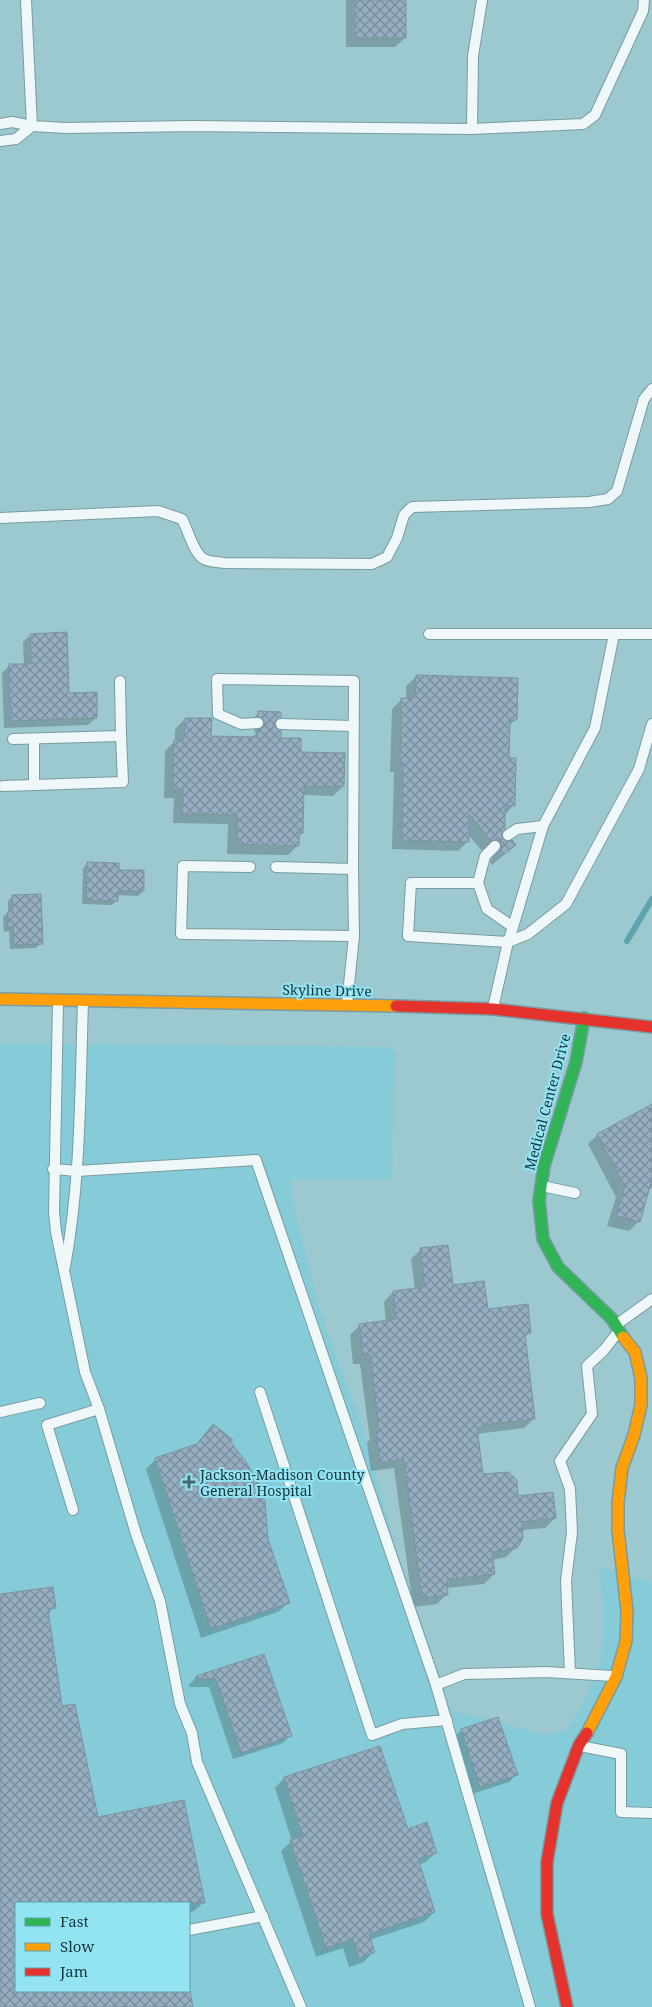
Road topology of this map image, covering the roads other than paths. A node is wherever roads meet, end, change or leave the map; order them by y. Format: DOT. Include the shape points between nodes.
graph roads {
  1 [pos="26,0"];
  2 [pos="482,0"];
  3 [pos="644,0"];
  4 [pos="0,124"];
  5 [pos="32,126"];
  6 [pos="472,128"];
  7 [pos="0,142"];
  8 [pos="652,389"];
  9 [pos="0,518"];
  10 [pos="429,634"];
  11 [pos="614,634"];
  12 [pos="652,634"];
  13 [pos="120,681"];
  14 [pos="258,723"];
  15 [pos="281,724"];
  16 [pos="652,724"];
  17 [pos="353,726"];
  18 [pos="121,736"];
  19 [pos="14,739"];
  20 [pos="34,739"];
  21 [pos="34,785"];
  22 [pos="2,786"];
  23 [pos="543,826"];
  24 [pos="508,835"];
  25 [pos="495,846"];
  26 [pos="250,867"];
  27 [pos="276,868"];
  28 [pos="353,869"];
  29 [pos="478,883"];
  30 [pos="513,927"];
  31 [pos="354,936"];
  32 [pos="508,942"];
  33 [pos="0,999"];
  34 [pos="58,1001"];
  35 [pos="83,1002"];
  36 [pos="347,1005"];
  37 [pos="493,1009"];
  38 [pos="584,1018"];
  39 [pos="652,1027"];
  40 [pos="53,1169"];
  41 [pos="77,1172"];
  42 [pos="541,1186"];
  43 [pos="575,1193"];
  44 [pos="65,1270"];
  45 [pos="652,1299"];
  46 [pos="617,1328"];
  47 [pos="260,1392"];
  48 [pos="40,1403"];
  49 [pos="99,1409"];
  50 [pos="0,1412"];
  51 [pos="73,1510"];
  52 [pos="570,1673"];
  53 [pos="616,1677"];
  54 [pos="436,1685"];
  55 [pos="447,1720"];
  56 [pos="579,1745"];
  57 [pos="652,1813"];
  58 [pos="263,1916"];
  59 [pos="190,1930"];
  60 [pos="301,2007"];
  61 [pos="530,2007"];
  62 [pos="567,2007"];
  1 -- 5 [label="lane"];
  2 -- 6 [label="lane" via="472,56"];
  3 -- 6 [label="lane" via="595,115 583,124"];
  4 -- 5 [label="lane" via="12,122"];
  5 -- 6 [label="lane"];
  5 -- 7 [label="lane" via="16,138"];
  8 -- 9 [label="lane" via="644,399 618,491 608,499 412,507 404,515 387,557 372,564 224,563 205,560 196,552 182,520 158,510"];
  10 -- 11 [label="lane"];
  11 -- 12 [label="lane"];
  11 -- 23 [label="lane" via="595,728"];
  13 -- 18 [label="lane"];
  14 -- 17 [label="lane" via="241,724 218,714 217,679 354,681"];
  15 -- 17 [label="lane"];
  16 -- 32 [label="lane" via="638,770 566,904 528,934"];
  17 -- 28 [label="lane"];
  18 -- 20 [label="lane"];
  18 -- 21 [label="lane" via="122,782"];
  19 -- 20 [label="lane"];
  20 -- 21 [label="lane"];
  21 -- 22 [label="lane"];
  23 -- 24 [label="lane" via="517,829"];
  23 -- 30 [label="lane"];
  25 -- 29 [label="lane" via="485,856"];
  26 -- 31 [label="lane" via="183,866 181,934"];
  27 -- 28 [label="lane"];
  28 -- 31 [label="lane"];
  29 -- 30 [label="lane" via="487,910"];
  29 -- 32 [label="lane" via="410,883 408,936"];
  30 -- 32 [label="lane"];
  31 -- 36 [label="lane"];
  32 -- 37 [label="lane"];
  33 -- 34 [label="street, Skyline Drive"];
  34 -- 35 [label="street, Skyline Drive"];
  34 -- 40 [label="lane"];
  35 -- 36 [label="street, Skyline Drive"];
  35 -- 41 [label="lane"];
  36 -- 37 [label="street, Skyline Drive"];
  37 -- 38 [label="street, Skyline Drive"];
  38 -- 39 [label="street, Skyline Drive"];
  38 -- 42 [label="street, Medical Center Drive" via="576,1062 544,1166"];
  40 -- 41 [label="lane"];
  40 -- 44 [label="lane" via="56,1232"];
  41 -- 44 [label="lane"];
  41 -- 54 [label="lane" via="256,1160"];
  42 -- 43 [label="lane"];
  42 -- 46 [label="street, Medical Center Drive" via="539,1200 543,1239 558,1266 612,1319"];
  44 -- 49 [label="lane" via="85,1372"];
  45 -- 46 [label="lane"];
  46 -- 52 [label="lane" via="604,1350 587,1366 592,1414 560,1461 570,1489 572,1532 566,1581"];
  46 -- 53 [label="street, Medical Center Drive" via="635,1352 641,1378 641,1406 622,1468 618,1503 627,1611 626,1642"];
  47 -- 55 [label="lane" via="372,1735 402,1724"];
  48 -- 50 [label="lane"];
  49 -- 51 [label="lane" via="47,1425"];
  49 -- 58 [label="lane" via="136,1534 160,1601 180,1704 192,1733 197,1762"];
  52 -- 53 [label="lane"];
  52 -- 54 [label="lane" via="464,1674"];
  53 -- 56 [label="street, Medical Center Drive"];
  54 -- 55 [label="lane"];
  55 -- 61 [label="lane"];
  56 -- 57 [label="lane" via="621,1754 620,1812"];
  56 -- 62 [label="street, Medical Center Drive" via="557,1803 547,1862 547,1914"];
  58 -- 59 [label="lane"];
  58 -- 60 [label="lane"];
}
